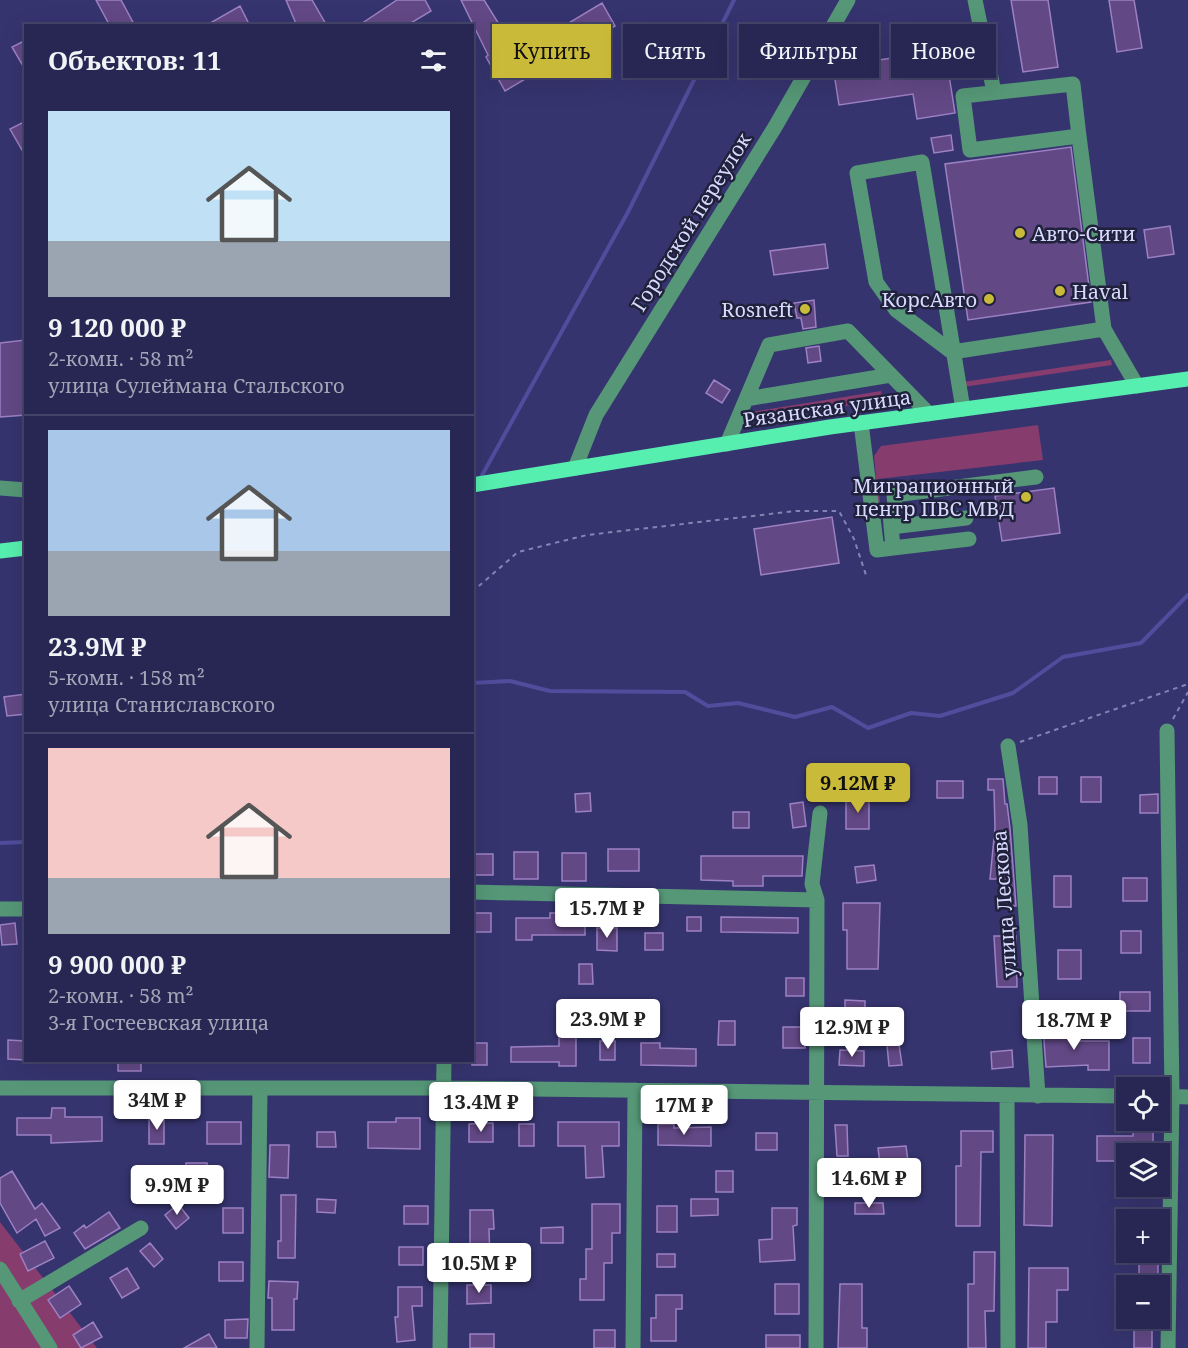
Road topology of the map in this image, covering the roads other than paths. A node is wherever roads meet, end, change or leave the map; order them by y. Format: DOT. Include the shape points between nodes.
graph roads {
  1 [pos="848,0"];
  2 [pos="975,0"];
  3 [pos="994,92"];
  4 [pos="1079,136"];
  5 [pos="1104,329"];
  6 [pos="952,352"];
  7 [pos="891,375"];
  8 [pos="1188,379"];
  9 [pos="1137,386"];
  10 [pos="746,399"];
  11 [pos="963,409"];
  12 [pos="929,414"];
  13 [pos="861,423"];
  14 [pos="727,444"];
  15 [pos="575,468"];
  16 [pos="1036,477"];
  17 [pos="474,484"];
  18 [pos="0,488"];
  19 [pos="24,490"];
  20 [pos="966,518"];
  21 [pos="891,527"];
  22 [pos="969,539"];
  23 [pos="893,548"];
  24 [pos="24,550"];
  25 [pos="2,554"];
  26 [pos="1167,731"];
  27 [pos="1008,746"];
  28 [pos="820,813"];
  29 [pos="474,892"];
  30 [pos="818,900"];
  31 [pos="0,909"];
  32 [pos="24,909"];
  33 [pos="444,1062"];
  34 [pos="1166,1077"];
  35 [pos="0,1088"];
  36 [pos="443,1088"];
  37 [pos="260,1089"];
  38 [pos="635,1090"];
  39 [pos="817,1093"];
  40 [pos="1007,1095"];
  41 [pos="1038,1096"];
  42 [pos="1116,1096"];
  43 [pos="1170,1096"];
  44 [pos="1188,1096"];
  45 [pos="1166,1131"];
  46 [pos="141,1228"];
  47 [pos="0,1269"];
  48 [pos="19,1301"];
  49 [pos="50,1348"];
  50 [pos="257,1348"];
  51 [pos="440,1348"];
  52 [pos="633,1348"];
  53 [pos="816,1348"];
  54 [pos="1008,1348"];
  55 [pos="1168,1348"];
  1 -- 15 [label="street, Городской переулок" via="775,127 596,415"];
  2 -- 3 [label="street"];
  3 -- 4 [label="street" via="1074,84"];
  3 -- 4 [label="street" via="963,96 970,150"];
  4 -- 5 [label="street"];
  5 -- 6 [label="street"];
  5 -- 9 [label="street"];
  6 -- 6 [label="street" via="896,310 876,282 857,173 922,162"];
  6 -- 11 [label="street"];
  7 -- 10 [label="street"];
  7 -- 10 [label="street" via="848,331 769,345"];
  7 -- 12 [label="street"];
  8 -- 9 [label="main road, Рязанская улица"];
  9 -- 11 [label="main road, Рязанская улица"];
  10 -- 14 [label="street"];
  11 -- 12 [label="main road, Рязанская улица"];
  12 -- 13 [label="main road, Рязанская улица"];
  13 -- 14 [label="main road, Рязанская улица"];
  13 -- 23 [label="street" via="876,548"];
  14 -- 15 [label="main road, Рязанская улица"];
  15 -- 17 [label="main road, Рязанская улица"];
  16 -- 21 [label="street" via="894,495"];
  18 -- 19 [label="street"];
  20 -- 21 [label="street"];
  21 -- 23 [label="street"];
  22 -- 23 [label="street"];
  24 -- 25 [label="main road"];
  26 -- 34 [label="street"];
  27 -- 41 [label="street, улица Лескова" via="1020,825"];
  28 -- 30 [label="street" via="812,884"];
  29 -- 30 [label="street"];
  30 -- 39 [label="street"];
  31 -- 32 [label="street"];
  33 -- 36 [label="street"];
  35 -- 37 [label="street"];
  36 -- 37 [label="street"];
  36 -- 38 [label="street"];
  36 -- 51 [label="street"];
  37 -- 50 [label="street"];
  38 -- 39 [label="street"];
  38 -- 52 [label="street"];
  39 -- 40 [label="street"];
  39 -- 53 [label="street"];
  40 -- 41 [label="street"];
  40 -- 54 [label="street"];
  41 -- 42 [label="street"];
  43 -- 44 [label="street"];
  45 -- 55 [label="street"];
  46 -- 48 [label="street"];
  47 -- 48 [label="street"];
  48 -- 49 [label="street"];
}
